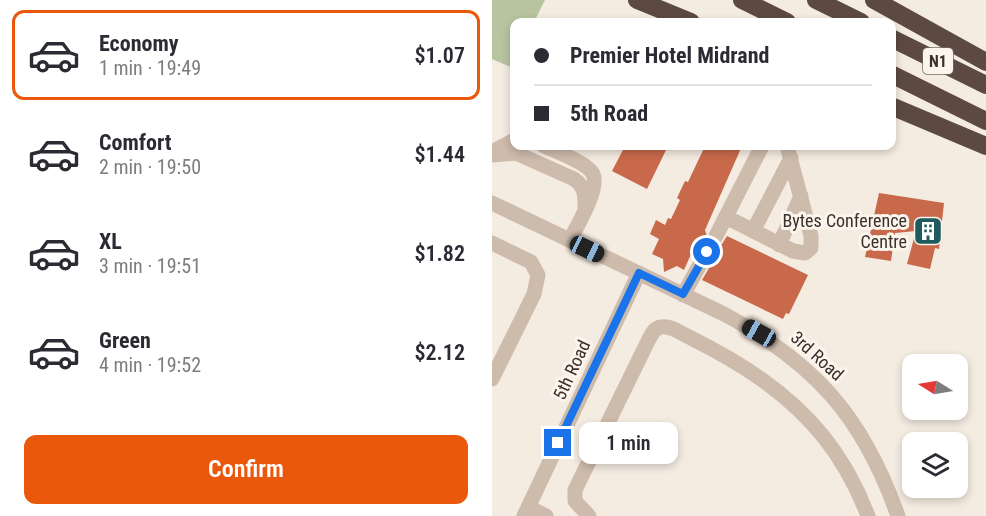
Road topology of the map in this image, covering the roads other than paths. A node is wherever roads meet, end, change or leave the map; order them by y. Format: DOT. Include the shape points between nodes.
graph roads {
  1 [pos="637,0"];
  2 [pos="742,0"];
  3 [pos="816,0"];
  4 [pos="874,0"];
  5 [pos="681,18"];
  6 [pos="779,18"];
  7 [pos="853,18"];
  8 [pos="896,40"];
  9 [pos="986,62"];
  10 [pos="896,76"];
  11 [pos="986,85"];
  12 [pos="896,108"];
  13 [pos="986,121"];
  14 [pos="510,142"];
  15 [pos="986,146"];
  16 [pos="552,150"];
  17 [pos="760,150"];
  18 [pos="789,152"];
  19 [pos="492,153"];
  20 [pos="801,196"];
  21 [pos="492,203"];
  22 [pos="585,210"];
  23 [pos="726,217"];
  24 [pos="753,231"];
  25 [pos="716,236"];
  26 [pos="570,240"];
  27 [pos="492,243"];
  28 [pos="779,244"];
  29 [pos="707,252"];
  30 [pos="639,273"];
  31 [pos="683,294"];
  32 [pos="492,379"];
  33 [pos="526,512"];
  34 [pos="546,516"];
  35 [pos="589,516"];
  36 [pos="868,516"];
  37 [pos="898,516"];
  1 -- 5 [label="highway"];
  2 -- 6 [label="highway"];
  3 -- 7 [label="highway"];
  4 -- 9 [label="highway"];
  8 -- 11 [label="highway, N1"];
  10 -- 13 [label="highway, N1"];
  12 -- 15 [label="highway"];
  14 -- 19 [label="street"];
  16 -- 22 [label="street" via="594,174 595,188"];
  17 -- 23 [label="street"];
  18 -- 20 [label="street"];
  18 -- 24 [label="street"];
  19 -- 22 [label="street" via="516,153 574,179 585,191"];
  20 -- 28 [label="street"];
  20 -- 28 [label="street" via="811,248 800,252"];
  21 -- 26 [label="street, 3rd Road"];
  22 -- 26 [label="street"];
  23 -- 24 [label="street"];
  23 -- 25 [label="street"];
  24 -- 28 [label="street"];
  26 -- 30 [label="street, 3rd Road"];
  27 -- 32 [label="street" via="531,262 538,275 534,294"];
  29 -- 31 [label="street"];
  30 -- 31 [label="street, 3rd Road"];
  30 -- 33 [label="street, 5th Road"];
  31 -- 37 [label="street, 3rd Road" via="759,333 824,385 866,442"];
  33 -- 34 [label="street"];
  35 -- 36 [label="street" via="575,501 575,490 649,339 660,327 670,328 716,351 795,405 842,462"];
}
